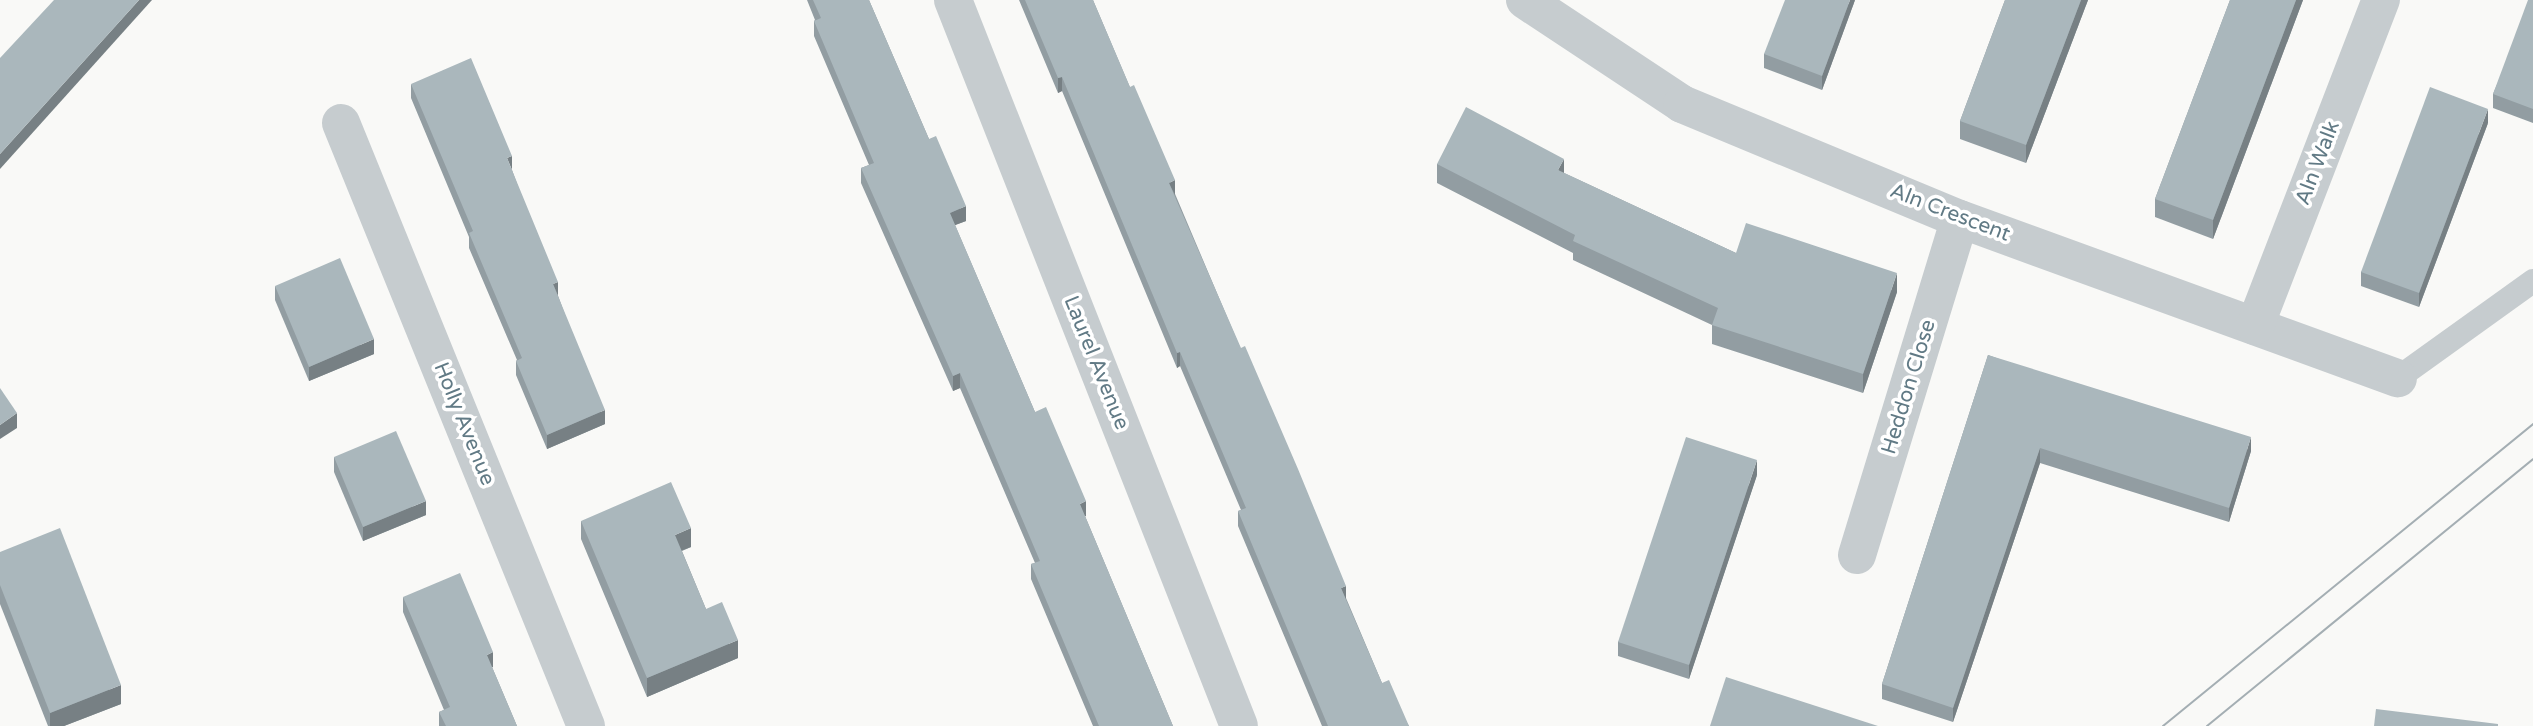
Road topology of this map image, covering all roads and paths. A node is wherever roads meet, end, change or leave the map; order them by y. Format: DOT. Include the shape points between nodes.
graph roads {
  1 [pos="953,0"];
  2 [pos="1525,0"];
  3 [pos="2381,0"];
  4 [pos="341,123"];
  5 [pos="1961,219"];
  6 [pos="2533,281"];
  7 [pos="2255,326"];
  8 [pos="2398,378"];
  9 [pos="1857,555"];
  10 [pos="586,726"];
  11 [pos="1239,726"];
  1 -- 11 [label="street, Laurel Avenue"];
  2 -- 5 [label="street, Aln Crescent" via="1682,104"];
  3 -- 7 [label="street, Aln Walk"];
  4 -- 10 [label="street, Holly Avenue"];
  5 -- 7 [label="street, Aln Crescent"];
  5 -- 9 [label="street, Heddon Close"];
  6 -- 8 [label="lane"];
  7 -- 8 [label="street, Aln Crescent"];
}
